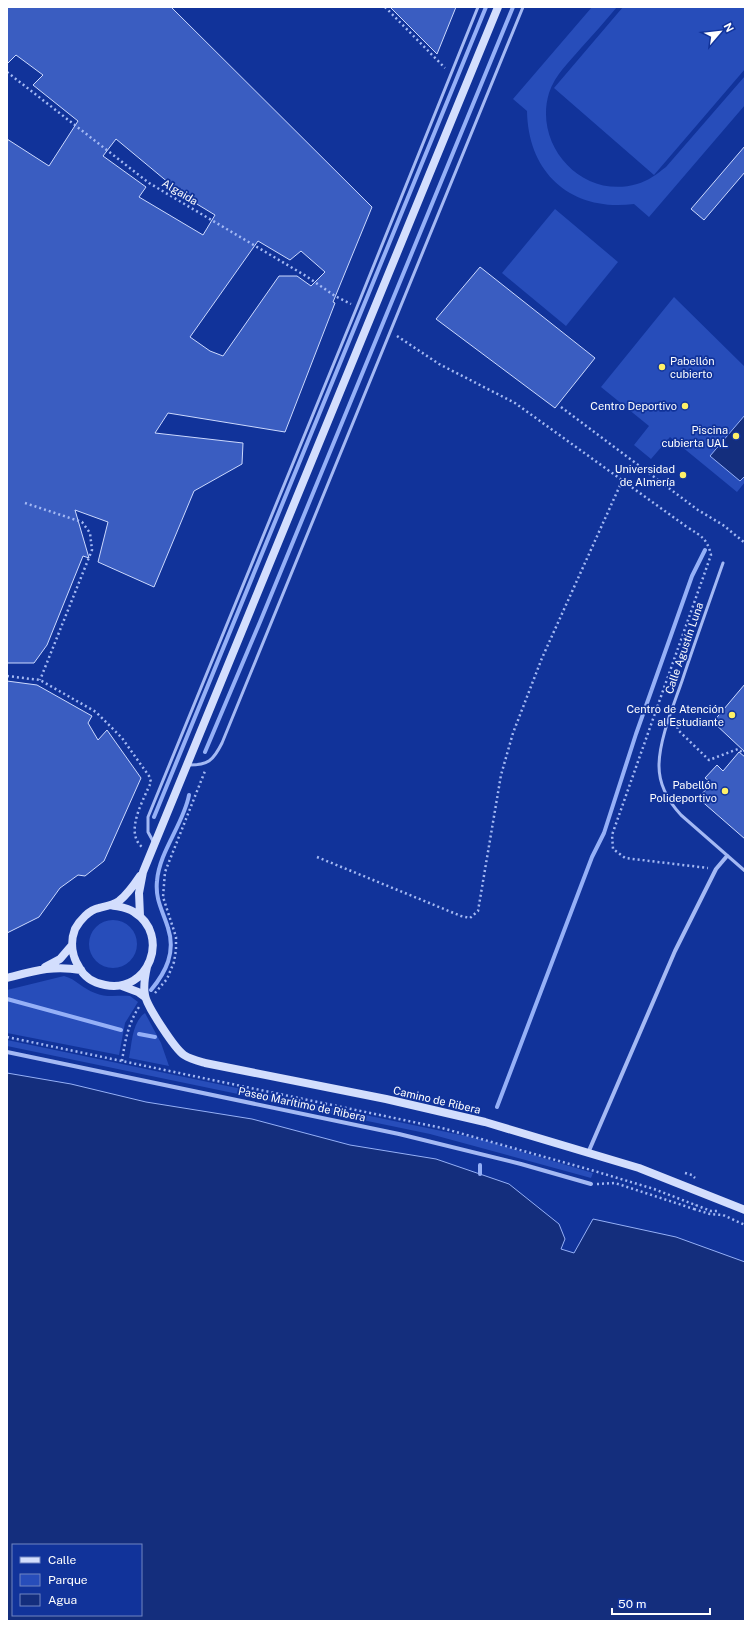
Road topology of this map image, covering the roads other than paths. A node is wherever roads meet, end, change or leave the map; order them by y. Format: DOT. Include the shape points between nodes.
graph roads {
  1 [pos="478,7"];
  2 [pos="498,7"];
  3 [pos="523,7"];
  4 [pos="723,563"];
  5 [pos="187,765"];
  6 [pos="154,844"];
  7 [pos="727,856"];
  8 [pos="745,871"];
  9 [pos="143,872"];
  10 [pos="111,905"];
  11 [pos="140,916"];
  12 [pos="72,945"];
  13 [pos="147,967"];
  14 [pos="42,968"];
  15 [pos="81,970"];
  16 [pos="7,978"];
  17 [pos="122,986"];
  18 [pos="146,999"];
  19 [pos="7,1052"];
  20 [pos="588,1153"];
  21 [pos="591,1184"];
  22 [pos="745,1210"];
  1 -- 6 [label="lane" via="148,817 148,832"];
  2 -- 5 [label="main road"];
  3 -- 5 [label="lane" via="222,743 216,754 204,765"];
  4 -- 7 [label="lane, Calle Agustín Luna" via="674,703 659,766 661,781 672,805"];
  5 -- 6 [label="main road"];
  6 -- 9 [label="main road"];
  7 -- 8 [label="lane, Calle Agustín Luna"];
  7 -- 20 [label="street" via="716,869 675,950"];
  9 -- 10 [label="main road" via="125,896"];
  9 -- 11 [label="main road" via="139,893"];
  10 -- 11 [label="main road" via="125,908"];
  10 -- 12 [label="main road" via="92,910 85,916 76,928"];
  11 -- 13 [label="main road" via="152,935 153,948"];
  12 -- 14 [label="main road" via="60,959"];
  12 -- 15 [label="main road" via="73,954"];
  13 -- 17 [label="main road" via="137,979"];
  13 -- 18 [label="main road, Camino de Ribera"];
  14 -- 15 [label="main road"];
  14 -- 16 [label="main road"];
  15 -- 17 [label="main road" via="88,978 99,984"];
  17 -- 18 [label="main road" via="138,992"];
  18 -- 20 [label="main road, Camino de Ribera" via="168,1038 184,1055 194,1060 485,1122"];
  19 -- 21 [label="street, Paseo Marítimo de Ribera" via="399,1134"];
  20 -- 22 [label="main road, Camino de Ribera" via="639,1168"];
}
